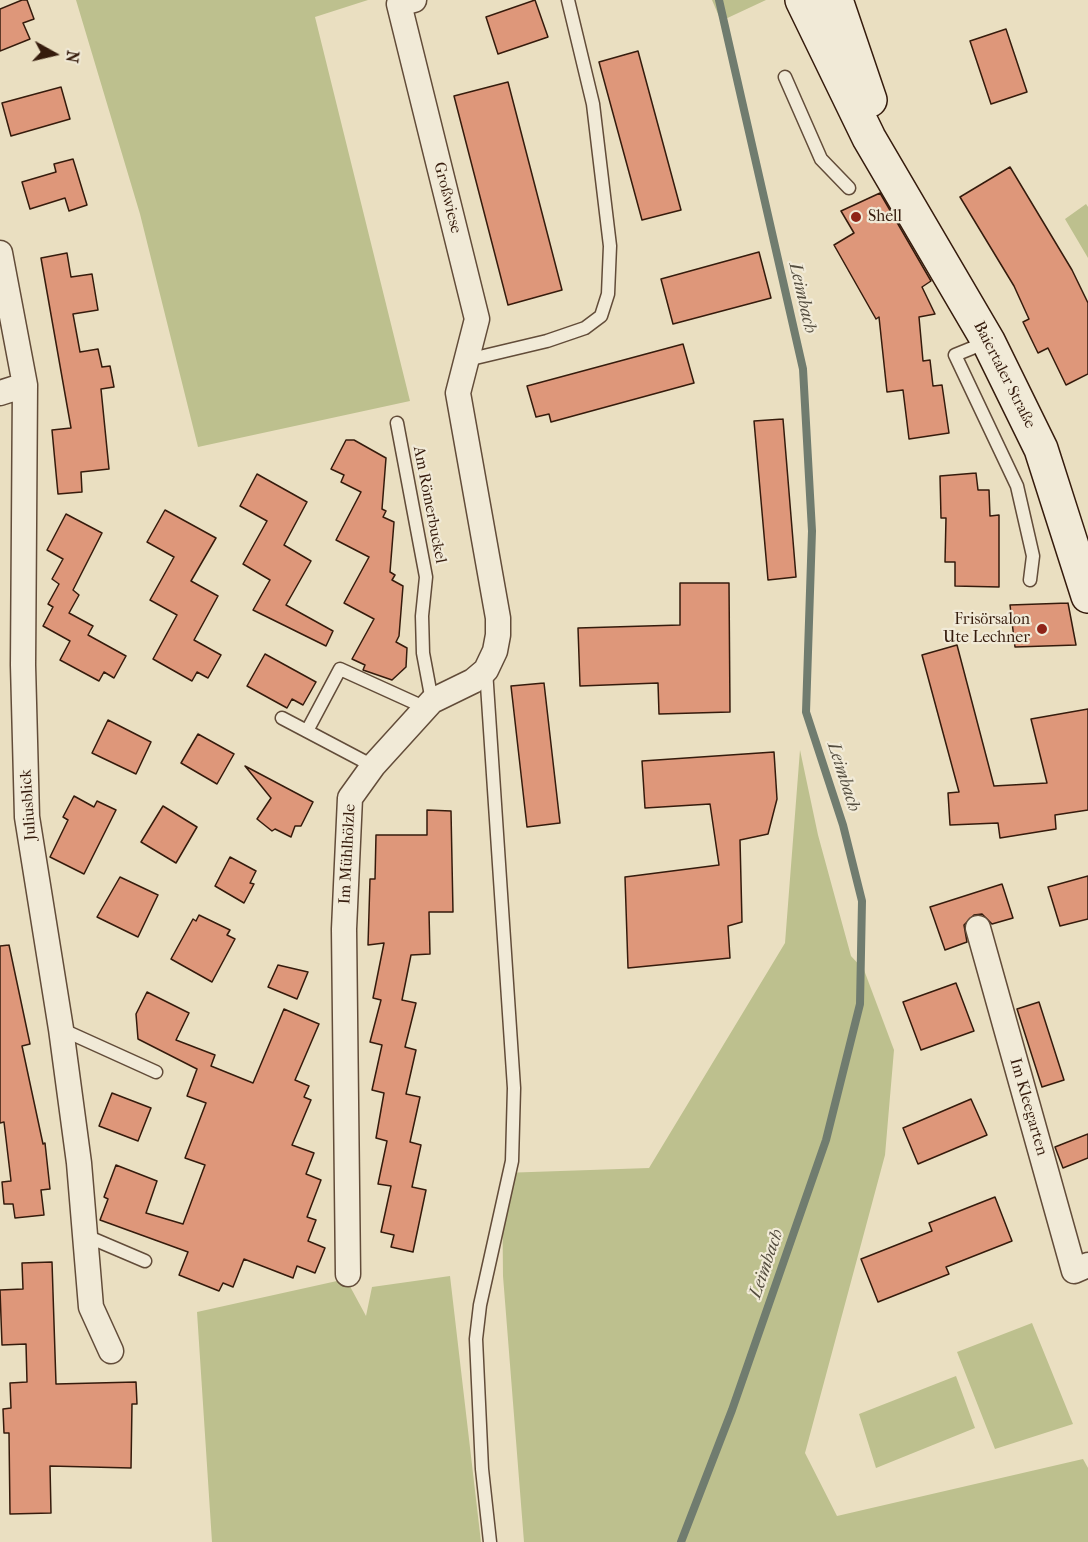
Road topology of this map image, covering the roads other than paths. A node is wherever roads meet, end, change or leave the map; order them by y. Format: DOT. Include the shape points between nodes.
graph roads {
  1 [pos="568,0"];
  2 [pos="802,0"];
  3 [pos="836,0"];
  4 [pos="406,2"];
  5 [pos="785,77"];
  6 [pos="889,168"];
  7 [pos="849,188"];
  8 [pos="0,253"];
  9 [pos="988,341"];
  10 [pos="467,360"];
  11 [pos="25,385"];
  12 [pos="0,393"];
  13 [pos="397,423"];
  14 [pos="1030,580"];
  15 [pos="1088,596"];
  16 [pos="486,670"];
  17 [pos="429,704"];
  18 [pos="282,718"];
  19 [pos="307,731"];
  20 [pos="373,766"];
  21 [pos="978,928"];
  22 [pos="61,1029"];
  23 [pos="156,1072"];
  24 [pos="84,1235"];
  25 [pos="145,1261"];
  26 [pos="1088,1264"];
  27 [pos="348,1274"];
  28 [pos="111,1351"];
  29 [pos="490,1542"];
  1 -- 10 [label="lane" via="593,104 610,246 608,294 601,316 585,328"];
  2 -- 6 [label="main road, Baiertaler Straße" via="869,138"];
  3 -- 6 [label="main road, Baiertaler Straße"];
  4 -- 10 [label="street, Großwiese" via="477,319"];
  5 -- 7 [label="lane" via="821,159"];
  6 -- 9 [label="main road, Baiertaler Straße"];
  8 -- 11 [label="street, Juliusblick"];
  9 -- 14 [label="lane" via="955,355 1017,486 1033,556"];
  9 -- 15 [label="main road, Baiertaler Straße" via="1041,449"];
  10 -- 16 [label="street, Großwiese" via="458,393 498,618 495,651"];
  11 -- 12 [label="street"];
  11 -- 22 [label="street, Juliusblick" via="23,664 27,817"];
  13 -- 17 [label="lane, Am Römerbuckel" via="426,577 422,616"];
  16 -- 17 [label="street, Im Mühlhölzle"];
  16 -- 29 [label="lane" via="514,1088 512,1161 476,1339 477,1401"];
  17 -- 19 [label="lane" via="340,669"];
  17 -- 20 [label="street, Im Mühlhölzle"];
  18 -- 19 [label="lane"];
  19 -- 20 [label="lane"];
  20 -- 27 [label="street, Im Mühlhölzle" via="350,798 349,810 344,929"];
  21 -- 26 [label="street, Im Kleegarten" via="1074,1270"];
  22 -- 23 [label="lane"];
  22 -- 24 [label="street, Juliusblick" via="79,1163"];
  24 -- 25 [label="lane"];
  24 -- 28 [label="street, Juliusblick" via="91,1307"];
}
